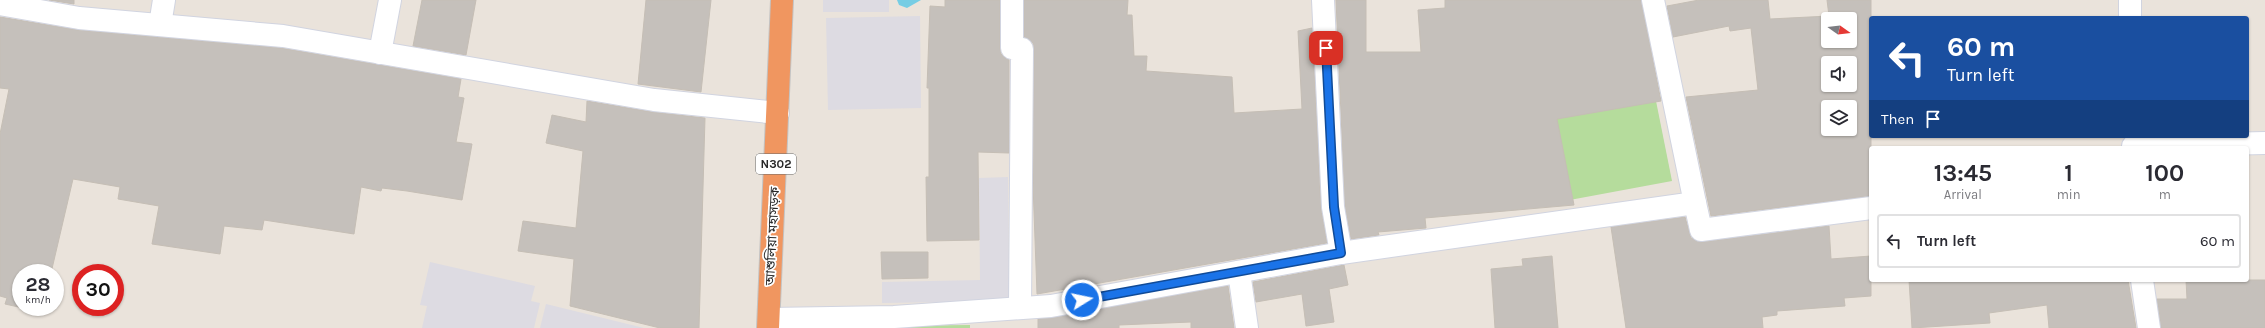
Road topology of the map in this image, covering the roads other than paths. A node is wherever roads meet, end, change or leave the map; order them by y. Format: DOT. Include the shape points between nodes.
graph roads {
  1 [pos="164,0"];
  2 [pos="390,0"];
  3 [pos="782,0"];
  4 [pos="1012,0"];
  5 [pos="1324,0"];
  6 [pos="1652,0"];
  7 [pos="2130,0"];
  8 [pos="0,4"];
  9 [pos="81,9"];
  10 [pos="2130,16"];
  11 [pos="160,25"];
  12 [pos="380,53"];
  13 [pos="778,113"];
  14 [pos="2133,143"];
  15 [pos="2265,143"];
  16 [pos="1695,203"];
  17 [pos="1869,208"];
  18 [pos="1341,253"];
  19 [pos="1239,272"];
  20 [pos="2142,282"];
  21 [pos="1020,308"];
  22 [pos="768,324"];
  23 [pos="1247,328"];
  24 [pos="2149,328"];
  1 -- 11 [label="street"];
  2 -- 12 [label="street"];
  3 -- 13 [label="highway, আশুলিয়া মহাসড়ক / N302"];
  4 -- 21 [label="street" via="1012,48 1022,49"];
  5 -- 18 [label="street" via="1334,207"];
  6 -- 16 [label="street"];
  7 -- 10 [label="street"];
  8 -- 9 [label="street"];
  9 -- 11 [label="street"];
  11 -- 12 [label="street" via="283,36"];
  12 -- 13 [label="street" via="654,100"];
  13 -- 22 [label="highway, আশুলিয়া মহাসড়ক / N302"];
  14 -- 15 [label="street"];
  16 -- 17 [label="street" via="1701,230"];
  16 -- 18 [label="street"];
  18 -- 19 [label="street"];
  19 -- 21 [label="street" via="1051,306"];
  19 -- 23 [label="street"];
  20 -- 24 [label="street"];
  21 -- 22 [label="street"];
}
